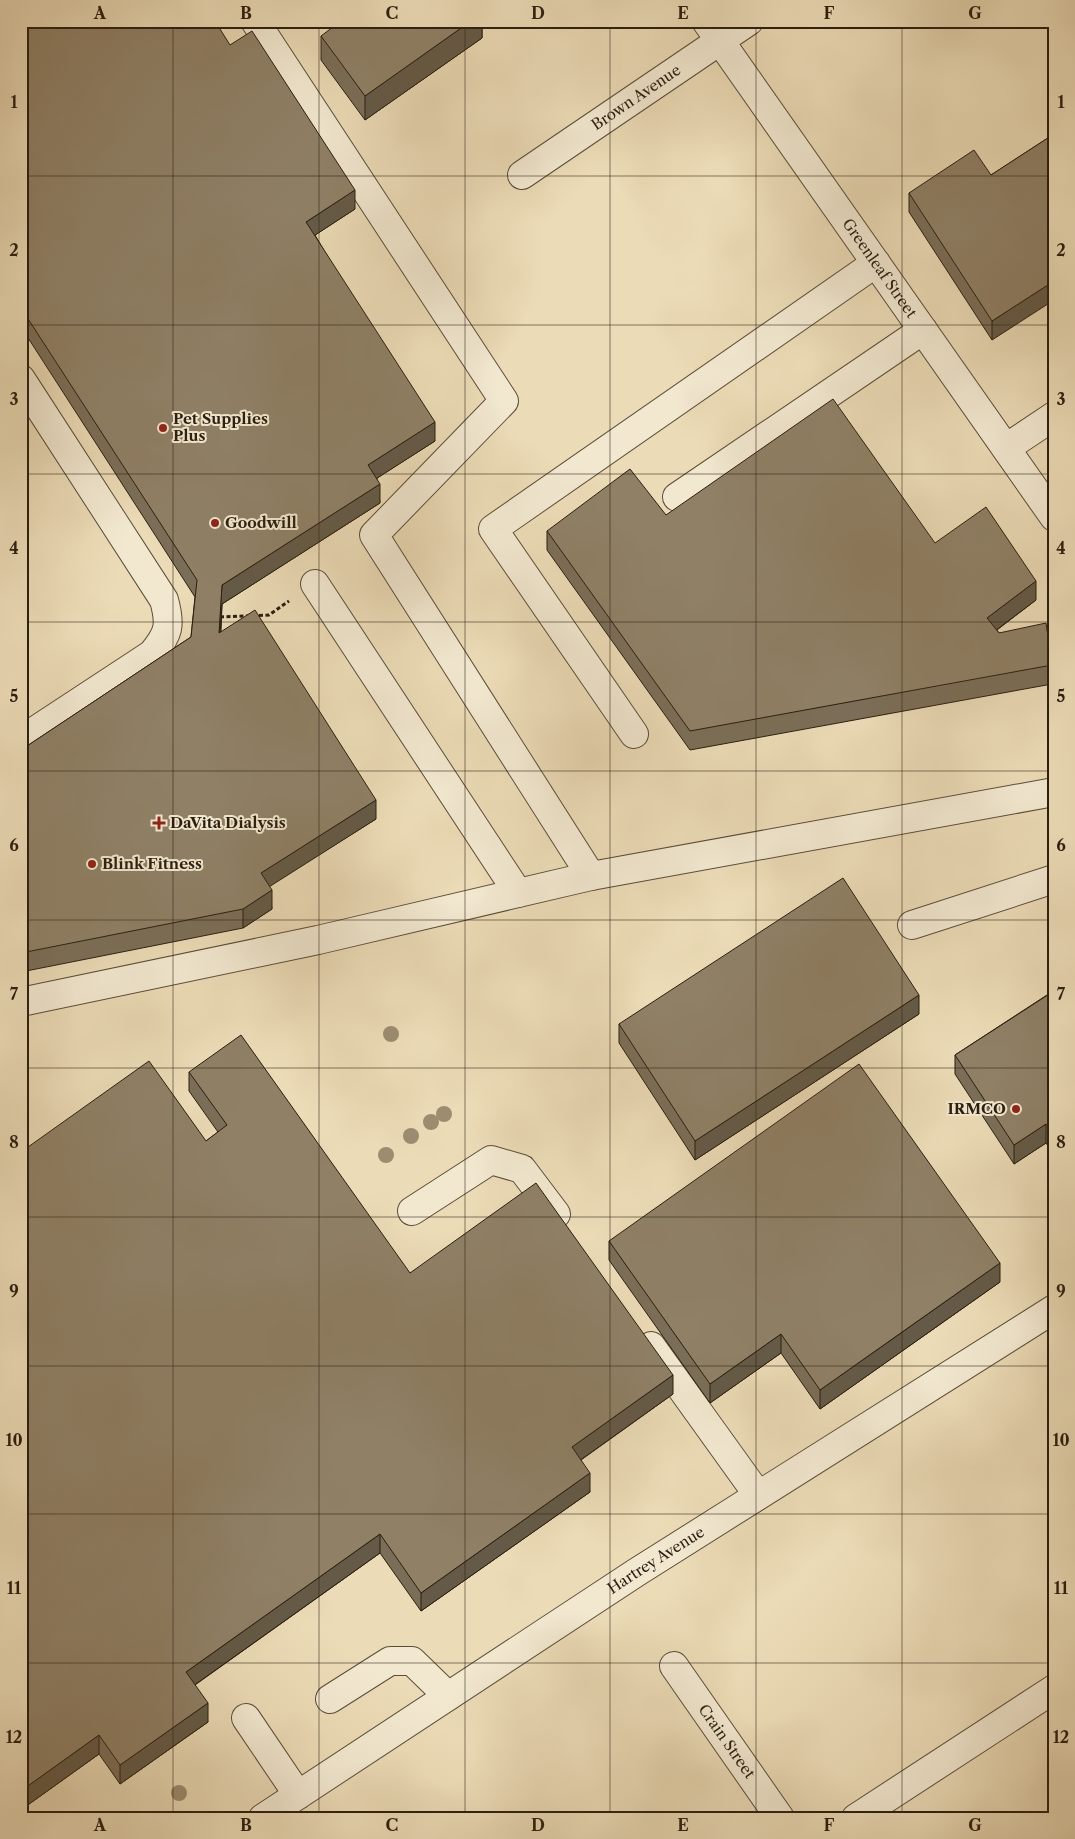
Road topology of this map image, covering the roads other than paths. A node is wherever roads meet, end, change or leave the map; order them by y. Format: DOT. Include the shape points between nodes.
graph roads {
  1 [pos="255,21"];
  2 [pos="750,21"];
  3 [pos="713,31"];
  4 [pos="522,175"];
  5 [pos="876,263"];
  6 [pos="923,330"];
  7 [pos="21,379"];
  8 [pos="1054,416"];
  9 [pos="1006,448"];
  10 [pos="677,497"];
  11 [pos="1054,517"];
  12 [pos="315,584"];
  13 [pos="634,734"];
  14 [pos="21,740"];
  15 [pos="1054,792"];
  16 [pos="591,876"];
  17 [pos="1054,878"];
  18 [pos="518,893"];
  19 [pos="912,925"];
  20 [pos="21,1002"];
  21 [pos="412,1211"];
  22 [pos="569,1232"];
  23 [pos="1054,1309"];
  24 [pos="638,1328"];
  25 [pos="758,1495"];
  26 [pos="674,1666"];
  27 [pos="1054,1689"];
  28 [pos="448,1696"];
  29 [pos="330,1698"];
  30 [pos="246,1718"];
  31 [pos="298,1795"];
  32 [pos="263,1818"];
  33 [pos="780,1818"];
  34 [pos="856,1818"];
  1 -- 16 [label="street" via="504,401 374,535"];
  2 -- 3 [label="street, Brown Avenue"];
  3 -- 4 [label="street, Brown Avenue"];
  3 -- 5 [label="street, Greenleaf Street"];
  5 -- 6 [label="street, Greenleaf Street"];
  5 -- 13 [label="street" via="493,529"];
  6 -- 9 [label="street, Greenleaf Street"];
  6 -- 10 [label="street"];
  7 -- 14 [label="street" via="164,600 169,619 165,638 152,654"];
  8 -- 9 [label="street"];
  9 -- 11 [label="street, Greenleaf Street"];
  12 -- 18 [label="street"];
  15 -- 16 [label="street"];
  16 -- 18 [label="street"];
  17 -- 19 [label="street"];
  18 -- 20 [label="street" via="318,940"];
  21 -- 22 [label="street" via="491,1160 522,1169"];
  23 -- 25 [label="street, Hartrey Avenue"];
  24 -- 25 [label="street"];
  25 -- 28 [label="street, Hartrey Avenue"];
  26 -- 33 [label="street, Crain Street"];
  27 -- 34 [label="street"];
  28 -- 29 [label="street" via="412,1661 390,1661"];
  28 -- 31 [label="street, Hartrey Avenue"];
  30 -- 31 [label="street"];
  31 -- 32 [label="street, Hartrey Avenue"];
}
